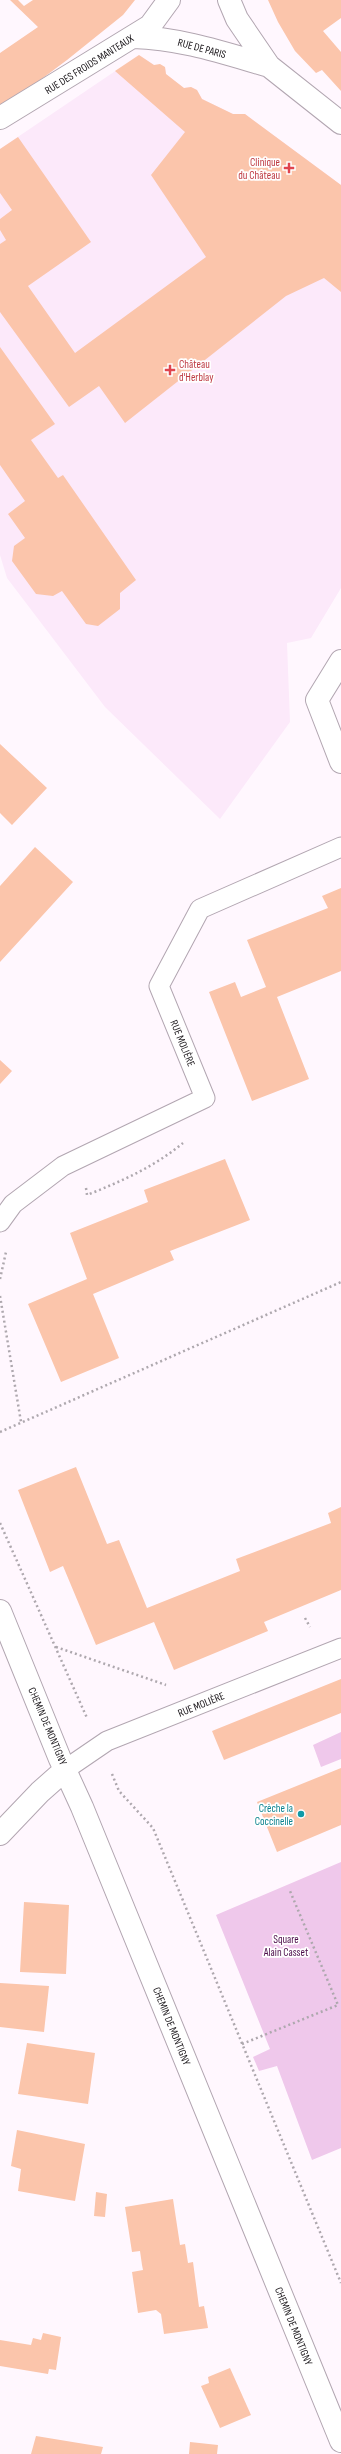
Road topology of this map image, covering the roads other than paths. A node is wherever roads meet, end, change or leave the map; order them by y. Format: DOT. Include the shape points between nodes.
graph roads {
  1 [pos="169,0"];
  2 [pos="230,0"];
  3 [pos="133,37"];
  4 [pos="269,66"];
  5 [pos="0,118"];
  6 [pos="341,123"];
  7 [pos="341,661"];
  8 [pos="341,762"];
  9 [pos="341,847"];
  10 [pos="0,1222"];
  11 [pos="0,1611"];
  12 [pos="341,1648"];
  13 [pos="66,1769"];
  14 [pos="0,1834"];
  15 [pos="341,2441"];
  1 -- 3 [label="street, RUE DES FROIDS MANTEAUX" via="150,26"];
  2 -- 4 [label="street, RUE DE PARIS" via="237,19"];
  3 -- 4 [label="street, RUE DE PARIS" via="178,41"];
  3 -- 5 [label="street, RUE DES FROIDS MANTEAUX"];
  4 -- 6 [label="street, RUE DE PARIS"];
  7 -- 8 [label="street" via="317,700"];
  9 -- 10 [label="lane, RUE MOLIÈRE" via="200,909 159,986 205,1098 63,1166 13,1204"];
  11 -- 13 [label="street, CHEMIN DE MONTIGNY"];
  12 -- 13 [label="lane, RUE MOLIÈRE" via="107,1741"];
  13 -- 14 [label="street"];
  13 -- 15 [label="street, CHEMIN DE MONTIGNY"];
}
